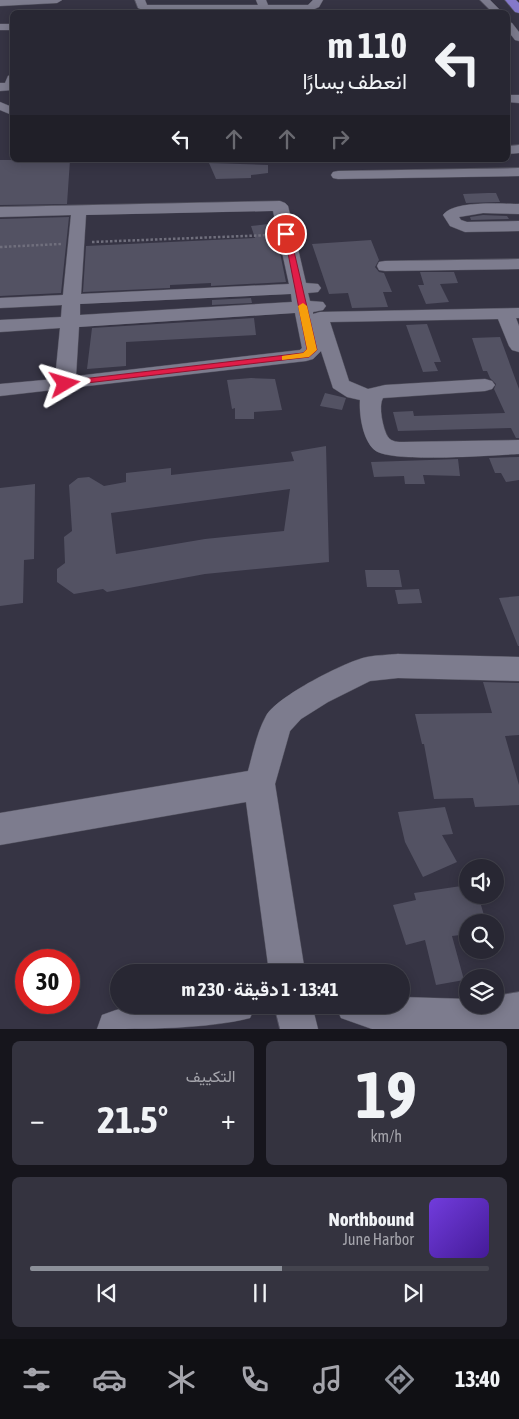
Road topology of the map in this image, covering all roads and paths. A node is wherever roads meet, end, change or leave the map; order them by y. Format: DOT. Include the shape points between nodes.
graph roads {
  1 [pos="35,0"];
  2 [pos="57,0"];
  3 [pos="140,0"];
  4 [pos="318,0"];
  5 [pos="485,0"];
  6 [pos="510,0"];
  7 [pos="0,3"];
  8 [pos="205,4"];
  9 [pos="267,7"];
  10 [pos="494,10"];
  11 [pos="519,10"];
  12 [pos="510,27"];
  13 [pos="519,38"];
  14 [pos="519,172"];
  15 [pos="338,175"];
  16 [pos="290,202"];
  17 [pos="519,209"];
  18 [pos="79,211"];
  19 [pos="0,212"];
  20 [pos="519,226"];
  21 [pos="286,234"];
  22 [pos="76,243"];
  23 [pos="0,247"];
  24 [pos="519,264"];
  25 [pos="385,266"];
  26 [pos="305,288"];
  27 [pos="72,300"];
  28 [pos="0,303"];
  29 [pos="313,310"];
  30 [pos="512,313"];
  31 [pos="70,322"];
  32 [pos="0,326"];
  33 [pos="519,346"];
  34 [pos="65,384"];
  35 [pos="486,385"];
  36 [pos="0,390"];
  37 [pos="372,397"];
  38 [pos="519,447"];
  39 [pos="519,669"];
  40 [pos="259,784"];
  41 [pos="0,829"];
  42 [pos="286,964"];
  43 [pos="519,1011"];
  44 [pos="192,1014"];
  45 [pos="295,1014"];
  46 [pos="386,1014"];
  47 [pos="482,1024"];
  48 [pos="116,1029"];
  49 [pos="299,1029"];
  1 -- 2 [label="street"];
  1 -- 7 [label="street"];
  3 -- 8 [label="street" via="142,6 150,8"];
  4 -- 9 [label="street" via="310,8"];
  5 -- 10 [label="street"];
  6 -- 11 [label="highway"];
  8 -- 9 [label="street"];
  12 -- 13 [label="street"];
  14 -- 15 [label="street"];
  16 -- 26 [label="street"];
  17 -- 20 [label="street" via="469,210 451,215 455,223 465,227"];
  18 -- 19 [label="street"];
  18 -- 21 [label="street" via="280,206"];
  18 -- 22 [label="street"];
  21 -- 22 [label="path"];
  21 -- 26 [label="street"];
  22 -- 23 [label="path"];
  22 -- 27 [label="street"];
  24 -- 25 [label="street"];
  26 -- 27 [label="street"];
  26 -- 29 [label="street"];
  27 -- 28 [label="street"];
  27 -- 31 [label="street"];
  29 -- 30 [label="street"];
  29 -- 31 [label="street"];
  29 -- 34 [label="street" via="312,350 306,355"];
  29 -- 37 [label="street" via="340,384"];
  30 -- 33 [label="street"];
  31 -- 32 [label="street"];
  31 -- 34 [label="street"];
  34 -- 36 [label="street"];
  35 -- 37 [label="street" via="385,391"];
  37 -- 38 [label="street" via="376,436 389,448"];
  39 -- 40 [label="street" via="398,666 368,669 347,678 292,710 277,724"];
  40 -- 41 [label="street"];
  40 -- 42 [label="street"];
  43 -- 47 [label="street"];
  44 -- 48 [label="street"];
  45 -- 49 [label="street"];
  46 -- 47 [label="street"];
}
